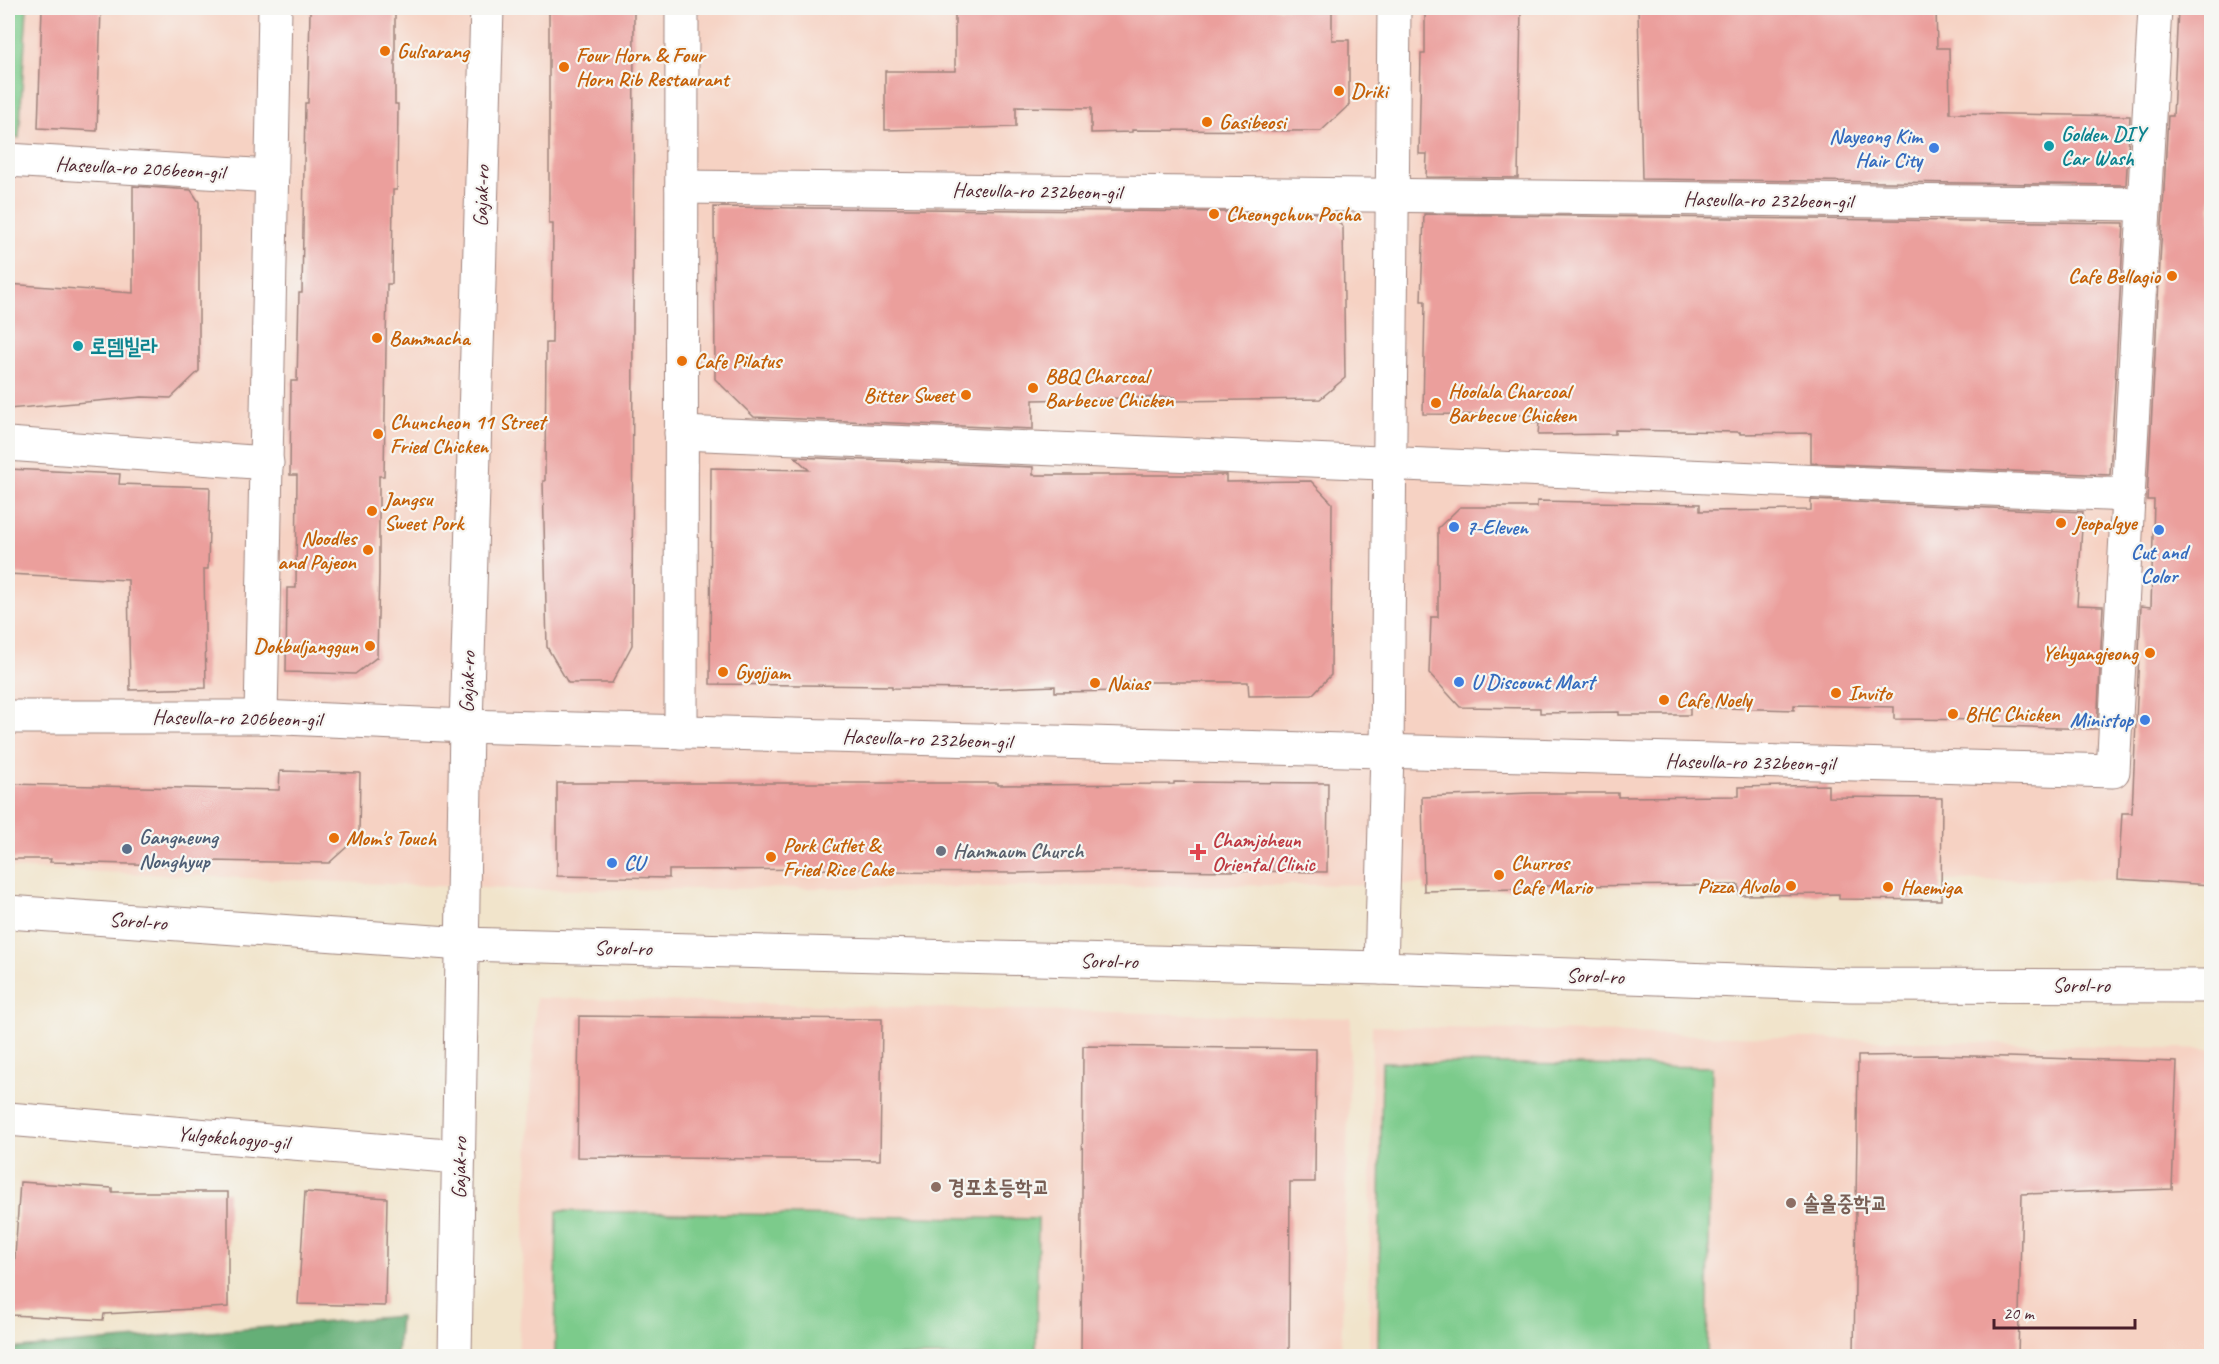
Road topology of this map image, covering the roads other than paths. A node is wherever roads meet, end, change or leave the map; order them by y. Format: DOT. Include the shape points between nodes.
graph roads {
  1 [pos="275,8"];
  2 [pos="487,8"];
  3 [pos="682,8"];
  4 [pos="1394,8"];
  5 [pos="2154,8"];
  6 [pos="8,160"];
  7 [pos="272,176"];
  8 [pos="682,187"];
  9 [pos="1392,195"];
  10 [pos="2144,204"];
  11 [pos="681,433"];
  12 [pos="8,444"];
  13 [pos="267,463"];
  14 [pos="1390,464"];
  15 [pos="2128,495"];
  16 [pos="8,717"];
  17 [pos="261,717"];
  18 [pos="466,726"];
  19 [pos="681,732"];
  20 [pos="1388,752"];
  21 [pos="8,912"];
  22 [pos="463,944"];
  23 [pos="1381,968"];
  24 [pos="2211,986"];
  25 [pos="8,1119"];
  26 [pos="459,1157"];
  27 [pos="455,1356"];
  1 -- 7 [label="street"];
  2 -- 18 [label="street, Gajak-ro"];
  3 -- 8 [label="street"];
  4 -- 9 [label="street"];
  5 -- 10 [label="street"];
  6 -- 7 [label="street, Haseulla-ro 206beon-gil"];
  7 -- 13 [label="street"];
  8 -- 9 [label="street, Haseulla-ro 232beon-gil"];
  8 -- 11 [label="street"];
  9 -- 10 [label="street, Haseulla-ro 232beon-gil"];
  9 -- 14 [label="street"];
  10 -- 15 [label="street"];
  11 -- 14 [label="street"];
  11 -- 19 [label="street"];
  12 -- 13 [label="street"];
  13 -- 17 [label="street"];
  14 -- 15 [label="street"];
  14 -- 20 [label="street"];
  15 -- 20 [label="street, Haseulla-ro 232beon-gil" via="2113,771"];
  16 -- 17 [label="street, Haseulla-ro 206beon-gil"];
  17 -- 18 [label="street, Haseulla-ro 206beon-gil"];
  18 -- 19 [label="street, Haseulla-ro 232beon-gil"];
  18 -- 22 [label="street, Gajak-ro"];
  19 -- 20 [label="street, Haseulla-ro 232beon-gil"];
  20 -- 23 [label="street"];
  21 -- 22 [label="street, Sorol-ro"];
  22 -- 23 [label="street, Sorol-ro"];
  22 -- 26 [label="street, Gajak-ro"];
  23 -- 24 [label="street, Sorol-ro" via="1850,985"];
  25 -- 26 [label="street, Yulgokchogyo-gil"];
  26 -- 27 [label="street, Gajak-ro"];
}
